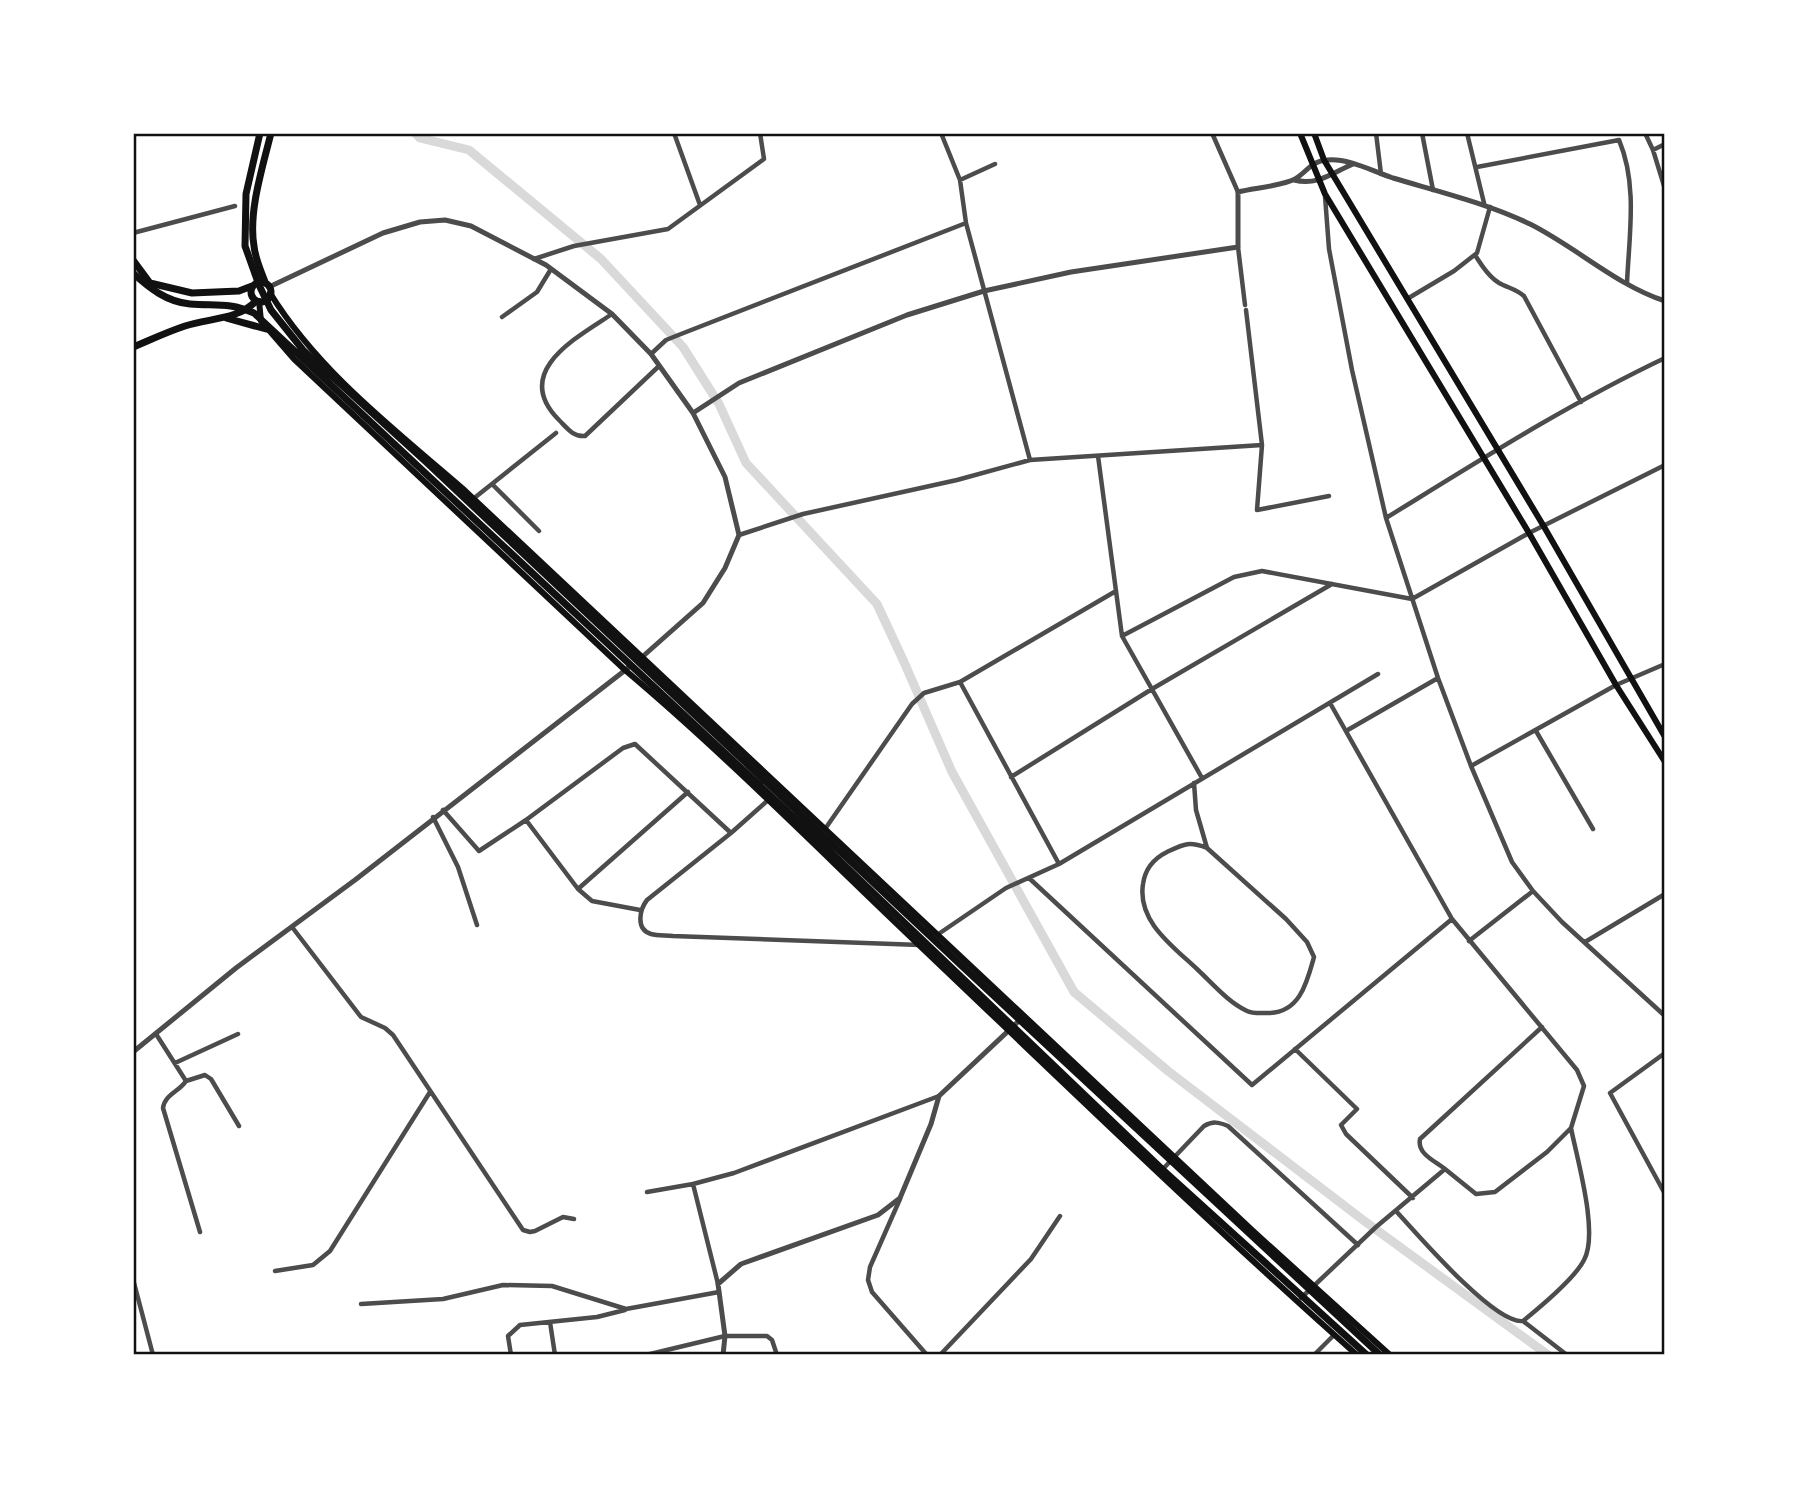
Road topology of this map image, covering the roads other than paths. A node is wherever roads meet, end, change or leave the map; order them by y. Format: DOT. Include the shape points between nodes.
graph roads {
  1 [pos="271,133"];
  2 [pos="674,133"];
  3 [pos="760,133"];
  4 [pos="941,133"];
  5 [pos="1212,133"];
  6 [pos="1300,133"];
  7 [pos="1314,133"];
  8 [pos="1376,133"];
  9 [pos="1422,133"];
  10 [pos="1467,133"];
  11 [pos="1645,133"];
  12 [pos="259,135"];
  13 [pos="1665,144"];
  14 [pos="1653,150"];
  15 [pos="1324,160"];
  16 [pos="995,164"];
  17 [pos="1311,164"];
  18 [pos="1354,164"];
  19 [pos="1476,167"];
  20 [pos="1381,174"];
  21 [pos="1333,175"];
  22 [pos="960,180"];
  23 [pos="1294,180"];
  24 [pos="1318,181"];
  25 [pos="1665,189"];
  26 [pos="1433,190"];
  27 [pos="1238,192"];
  28 [pos="1325,194"];
  29 [pos="700,205"];
  30 [pos="1487,205"];
  31 [pos="235,206"];
  32 [pos="966,223"];
  33 [pos="133,233"];
  34 [pos="1238,247"];
  35 [pos="1475,255"];
  36 [pos="534,259"];
  37 [pos="133,260"];
  38 [pos="551,269"];
  39 [pos="133,273"];
  40 [pos="1627,283"];
  41 [pos="252,286"];
  42 [pos="268,288"];
  43 [pos="984,291"];
  44 [pos="1406,299"];
  45 [pos="258,301"];
  46 [pos="1665,301"];
  47 [pos="612,314"];
  48 [pos="502,317"];
  49 [pos="222,318"];
  50 [pos="266,328"];
  51 [pos="133,346"];
  52 [pos="651,354"];
  53 [pos="1665,358"];
  54 [pos="659,366"];
  55 [pos="1581,402"];
  56 [pos="693,413"];
  57 [pos="556,433"];
  58 [pos="1262,445"];
  59 [pos="1497,450"];
  60 [pos="1098,456"];
  61 [pos="1484,458"];
  62 [pos="1030,460"];
  63 [pos="1665,465"];
  64 [pos="492,484"];
  65 [pos="1329,496"];
  66 [pos="473,499"];
  67 [pos="1387,518"];
  68 [pos="1543,525"];
  69 [pos="539,531"];
  70 [pos="1529,533"];
  71 [pos="739,535"];
  72 [pos="1333,584"];
  73 [pos="1116,590"];
  74 [pos="1412,599"];
  75 [pos="1122,636"];
  76 [pos="641,658"];
  77 [pos="1665,664"];
  78 [pos="625,670"];
  79 [pos="1378,674"];
  80 [pos="1438,678"];
  81 [pos="1631,679"];
  82 [pos="960,682"];
  83 [pos="1616,685"];
  84 [pos="1152,689"];
  85 [pos="1330,703"];
  86 [pos="1536,731"];
  87 [pos="1346,732"];
  88 [pos="1665,737"];
  89 [pos="1665,762"];
  90 [pos="1471,766"];
  91 [pos="1011,776"];
  92 [pos="1202,778"];
  93 [pos="1194,783"];
  94 [pos="688,792"];
  95 [pos="767,801"];
  96 [pos="442,810"];
  97 [pos="433,817"];
  98 [pos="526,820"];
  99 [pos="825,829"];
  100 [pos="1593,829"];
  101 [pos="731,833"];
  102 [pos="813,843"];
  103 [pos="1207,848"];
  104 [pos="1059,864"];
  105 [pos="1029,878"];
  106 [pos="578,889"];
  107 [pos="1533,891"];
  108 [pos="1665,894"];
  109 [pos="640,910"];
  110 [pos="1452,919"];
  111 [pos="477,925"];
  112 [pos="292,927"];
  113 [pos="937,934"];
  114 [pos="1469,941"];
  115 [pos="1585,942"];
  116 [pos="920,946"];
  117 [pos="1025,1015"];
  118 [pos="1665,1016"];
  119 [pos="1542,1027"];
  120 [pos="1009,1031"];
  121 [pos="156,1034"];
  122 [pos="238,1034"];
  123 [pos="1295,1049"];
  124 [pos="133,1052"];
  125 [pos="1665,1053"];
  126 [pos="175,1063"];
  127 [pos="186,1081"];
  128 [pos="430,1092"];
  129 [pos="939,1096"];
  130 [pos="239,1126"];
  131 [pos="1571,1128"];
  132 [pos="1174,1156"];
  133 [pos="1445,1169"];
  134 [pos="1159,1174"];
  135 [pos="693,1185"];
  136 [pos="646,1192"];
  137 [pos="1665,1194"];
  138 [pos="900,1198"];
  139 [pos="1413,1198"];
  140 [pos="1396,1211"];
  141 [pos="1060,1216"];
  142 [pos="574,1219"];
  143 [pos="200,1232"];
  144 [pos="1359,1245"];
  145 [pos="275,1271"];
  146 [pos="133,1279"];
  147 [pos="718,1284"];
  148 [pos="1314,1286"];
  149 [pos="719,1292"];
  150 [pos="1297,1301"];
  151 [pos="361,1304"];
  152 [pos="626,1309"];
  153 [pos="1522,1321"];
  154 [pos="550,1322"];
  155 [pos="1334,1335"];
  156 [pos="726,1336"];
  157 [pos="656,1354"];
  158 [pos="153,1355"];
  159 [pos="511,1355"];
  160 [pos="555,1355"];
  161 [pos="646,1355"];
  162 [pos="723,1355"];
  163 [pos="777,1355"];
  164 [pos="927,1355"];
  165 [pos="940,1355"];
  166 [pos="1314,1355"];
  167 [pos="1357,1355"];
  168 [pos="1367,1355"];
  169 [pos="1380,1355"];
  170 [pos="1390,1355"];
  171 [pos="1567,1355"];
  1 -- 42 [label="main road" via="259,184 253,246"];
  2 -- 29 [label="street"];
  3 -- 29 [label="street" via="764,159"];
  4 -- 22 [label="street"];
  5 -- 27 [label="street"];
  6 -- 17 [label="main road"];
  7 -- 15 [label="main road"];
  8 -- 20 [label="street"];
  9 -- 26 [label="street"];
  10 -- 19 [label="street"];
  11 -- 14 [label="street"];
  12 -- 169 [label="main road" via="246,194 245,246 271,310 303,350"];
  13 -- 14 [label="street"];
  14 -- 25 [label="street"];
  15 -- 17 [label="street"];
  15 -- 18 [label="street"];
  15 -- 21 [label="main road"];
  16 -- 22 [label="street"];
  17 -- 23 [label="street"];
  17 -- 24 [label="main road"];
  18 -- 20 [label="street"];
  18 -- 21 [label="street"];
  19 -- 30 [label="street"];
  19 -- 40 [label="street" via="1619,140 1631,177"];
  20 -- 26 [label="street"];
  21 -- 24 [label="street"];
  21 -- 44 [label="main road"];
  22 -- 32 [label="street"];
  23 -- 24 [label="street"];
  23 -- 27 [label="street"];
  24 -- 28 [label="main road"];
  26 -- 30 [label="street"];
  27 -- 34 [label="street"];
  28 -- 61 [label="main road"];
  28 -- 67 [label="street" via="1329,249 1349,357"];
  29 -- 36 [label="street" via="668,229 574,246"];
  30 -- 35 [label="street"];
  30 -- 40 [label="street" via="1532,225"];
  31 -- 33 [label="street"];
  32 -- 43 [label="street"];
  32 -- 52 [label="street" via="666,340"];
  34 -- 43 [label="street" via="1071,272"];
  34 -- 58 [label="street"];
  35 -- 44 [label="street"];
  35 -- 55 [label="street" via="1502,285 1524,296"];
  36 -- 38 [label="street"];
  36 -- 42 [label="street" via="471,226 445,220 420,222 383,233"];
  37 -- 41 [label="main road" via="150,283 192,293"];
  38 -- 47 [label="street"];
  38 -- 48 [label="street" via="537,292"];
  39 -- 168 [label="main road" via="170,299 236,305 254,313 1163,1170"];
  40 -- 46 [label="street"];
  41 -- 42 [label="main road" via="258,282"];
  41 -- 45 [label="main road"];
  42 -- 45 [label="main road" via="268,299"];
  42 -- 66 [label="main road" via="306,345"];
  43 -- 56 [label="street" via="907,315 740,383"];
  43 -- 62 [label="street"];
  44 -- 59 [label="main road"];
  45 -- 49 [label="main road"];
  45 -- 50 [label="main road"];
  47 -- 52 [label="street"];
  47 -- 54 [label="street" via="549,362 542,385 554,415 573,434 585,436"];
  49 -- 50 [label="main road"];
  49 -- 51 [label="main road" via="184,326"];
  50 -- 78 [label="main road"];
  52 -- 54 [label="street"];
  53 -- 55 [label="street"];
  54 -- 56 [label="street"];
  55 -- 59 [label="street"];
  56 -- 71 [label="street" via="725,477"];
  57 -- 64 [label="street"];
  58 -- 60 [label="street"];
  58 -- 65 [label="street" via="1258,510"];
  59 -- 61 [label="street"];
  59 -- 68 [label="main road"];
  60 -- 62 [label="street"];
  60 -- 73 [label="street"];
  61 -- 67 [label="street"];
  61 -- 70 [label="main road"];
  62 -- 71 [label="street" via="803,514"];
  63 -- 68 [label="street"];
  64 -- 66 [label="street"];
  64 -- 69 [label="street"];
  66 -- 76 [label="main road"];
  67 -- 74 [label="street"];
  68 -- 70 [label="street"];
  68 -- 81 [label="main road"];
  70 -- 74 [label="street"];
  70 -- 83 [label="main road"];
  71 -- 76 [label="street" via="703,603"];
  72 -- 74 [label="street"];
  72 -- 75 [label="street" via="1262,571 1246,573"];
  72 -- 84 [label="street"];
  73 -- 75 [label="street"];
  73 -- 82 [label="street"];
  74 -- 80 [label="street"];
  75 -- 84 [label="street"];
  76 -- 78 [label="street"];
  76 -- 99 [label="main road"];
  77 -- 81 [label="street"];
  78 -- 95 [label="main road"];
  78 -- 96 [label="street"];
  79 -- 85 [label="street"];
  80 -- 87 [label="street"];
  80 -- 90 [label="street"];
  81 -- 83 [label="street"];
  81 -- 88 [label="main road"];
  82 -- 91 [label="street"];
  82 -- 99 [label="street" via="924,694 912,704"];
  83 -- 86 [label="street"];
  83 -- 89 [label="main road"];
  84 -- 91 [label="street"];
  84 -- 92 [label="street"];
  85 -- 87 [label="street"];
  85 -- 92 [label="street"];
  86 -- 90 [label="street"];
  86 -- 100 [label="street"];
  87 -- 110 [label="street"];
  90 -- 107 [label="street" via="1511,862"];
  91 -- 104 [label="street"];
  92 -- 93 [label="street"];
  93 -- 103 [label="street"];
  93 -- 104 [label="street"];
  94 -- 98 [label="street" via="640,746 629,745"];
  94 -- 101 [label="street"];
  94 -- 106 [label="street"];
  95 -- 101 [label="street"];
  95 -- 102 [label="main road"];
  96 -- 97 [label="street"];
  96 -- 98 [label="street" via="479,851"];
  97 -- 111 [label="street" via="458,867"];
  97 -- 112 [label="street"];
  98 -- 106 [label="street"];
  99 -- 102 [label="street"];
  99 -- 113 [label="main road"];
  101 -- 109 [label="street"];
  102 -- 116 [label="main road"];
  103 -- 103 [label="street" via="1193,842 1179,846 1160,855 1144,871 1141,893 1147,917 1234,1004 1250,1013 1278,1013 1295,1003 1306,987 1314,957 1286,919"];
  104 -- 105 [label="street"];
  105 -- 113 [label="street"];
  105 -- 123 [label="street" via="1252,1085"];
  106 -- 109 [label="street" via="598,904"];
  107 -- 114 [label="street"];
  107 -- 115 [label="street"];
  108 -- 115 [label="street"];
  109 -- 116 [label="street" via="642,926 649,933"];
  110 -- 114 [label="street"];
  110 -- 123 [label="street"];
  112 -- 121 [label="street"];
  112 -- 128 [label="street" via="361,1017 393,1035"];
  113 -- 116 [label="street"];
  113 -- 117 [label="main road"];
  114 -- 119 [label="street"];
  115 -- 118 [label="street"];
  116 -- 120 [label="main road"];
  117 -- 120 [label="street"];
  117 -- 132 [label="main road"];
  119 -- 131 [label="street" via="1577,1070 1584,1086"];
  119 -- 133 [label="street" via="1423,1134 1421,1151"];
  120 -- 129 [label="street"];
  120 -- 134 [label="main road"];
  121 -- 124 [label="street"];
  121 -- 126 [label="street"];
  122 -- 126 [label="street"];
  123 -- 139 [label="street" via="1357,1109 1341,1125 1346,1133"];
  125 -- 137 [label="street" via="1610,1093"];
  126 -- 127 [label="street"];
  127 -- 130 [label="street" via="205,1075 211,1079"];
  127 -- 143 [label="street" via="163,1108"];
  128 -- 142 [label="street" via="523,1230 530,1232 563,1217"];
  128 -- 145 [label="street" via="331,1251 313,1265"];
  129 -- 135 [label="street"];
  129 -- 138 [label="street"];
  131 -- 133 [label="street" via="1548,1152 1495,1192 1476,1194"];
  131 -- 153 [label="street" via="1589,1226 1587,1253 1563,1284"];
  132 -- 134 [label="street"];
  132 -- 144 [label="street" via="1204,1126 1212,1122 1228,1126"];
  132 -- 148 [label="main road"];
  133 -- 139 [label="street"];
  134 -- 150 [label="main road"];
  135 -- 136 [label="street"];
  135 -- 147 [label="street"];
  138 -- 147 [label="street" via="878,1215 741,1264"];
  138 -- 164 [label="street" via="868,1280"];
  139 -- 140 [label="street"];
  140 -- 144 [label="street"];
  140 -- 153 [label="street" via="1473,1292 1508,1318"];
  141 -- 165 [label="street" via="1031,1259"];
  144 -- 148 [label="street"];
  146 -- 158 [label="street"];
  147 -- 149 [label="street"];
  148 -- 150 [label="street"];
  148 -- 170 [label="main road"];
  149 -- 152 [label="street"];
  149 -- 156 [label="street"];
  150 -- 155 [label="main road"];
  151 -- 152 [label="street" via="443,1299 503,1285 552,1286"];
  152 -- 154 [label="street"];
  153 -- 171 [label="street"];
  154 -- 159 [label="street" via="520,1325 508,1336"];
  154 -- 160 [label="street"];
  155 -- 166 [label="street"];
  155 -- 167 [label="main road"];
  156 -- 157 [label="street"];
  156 -- 162 [label="street"];
  156 -- 163 [label="street" via="767,1336"];
  157 -- 161 [label="street"];
}
